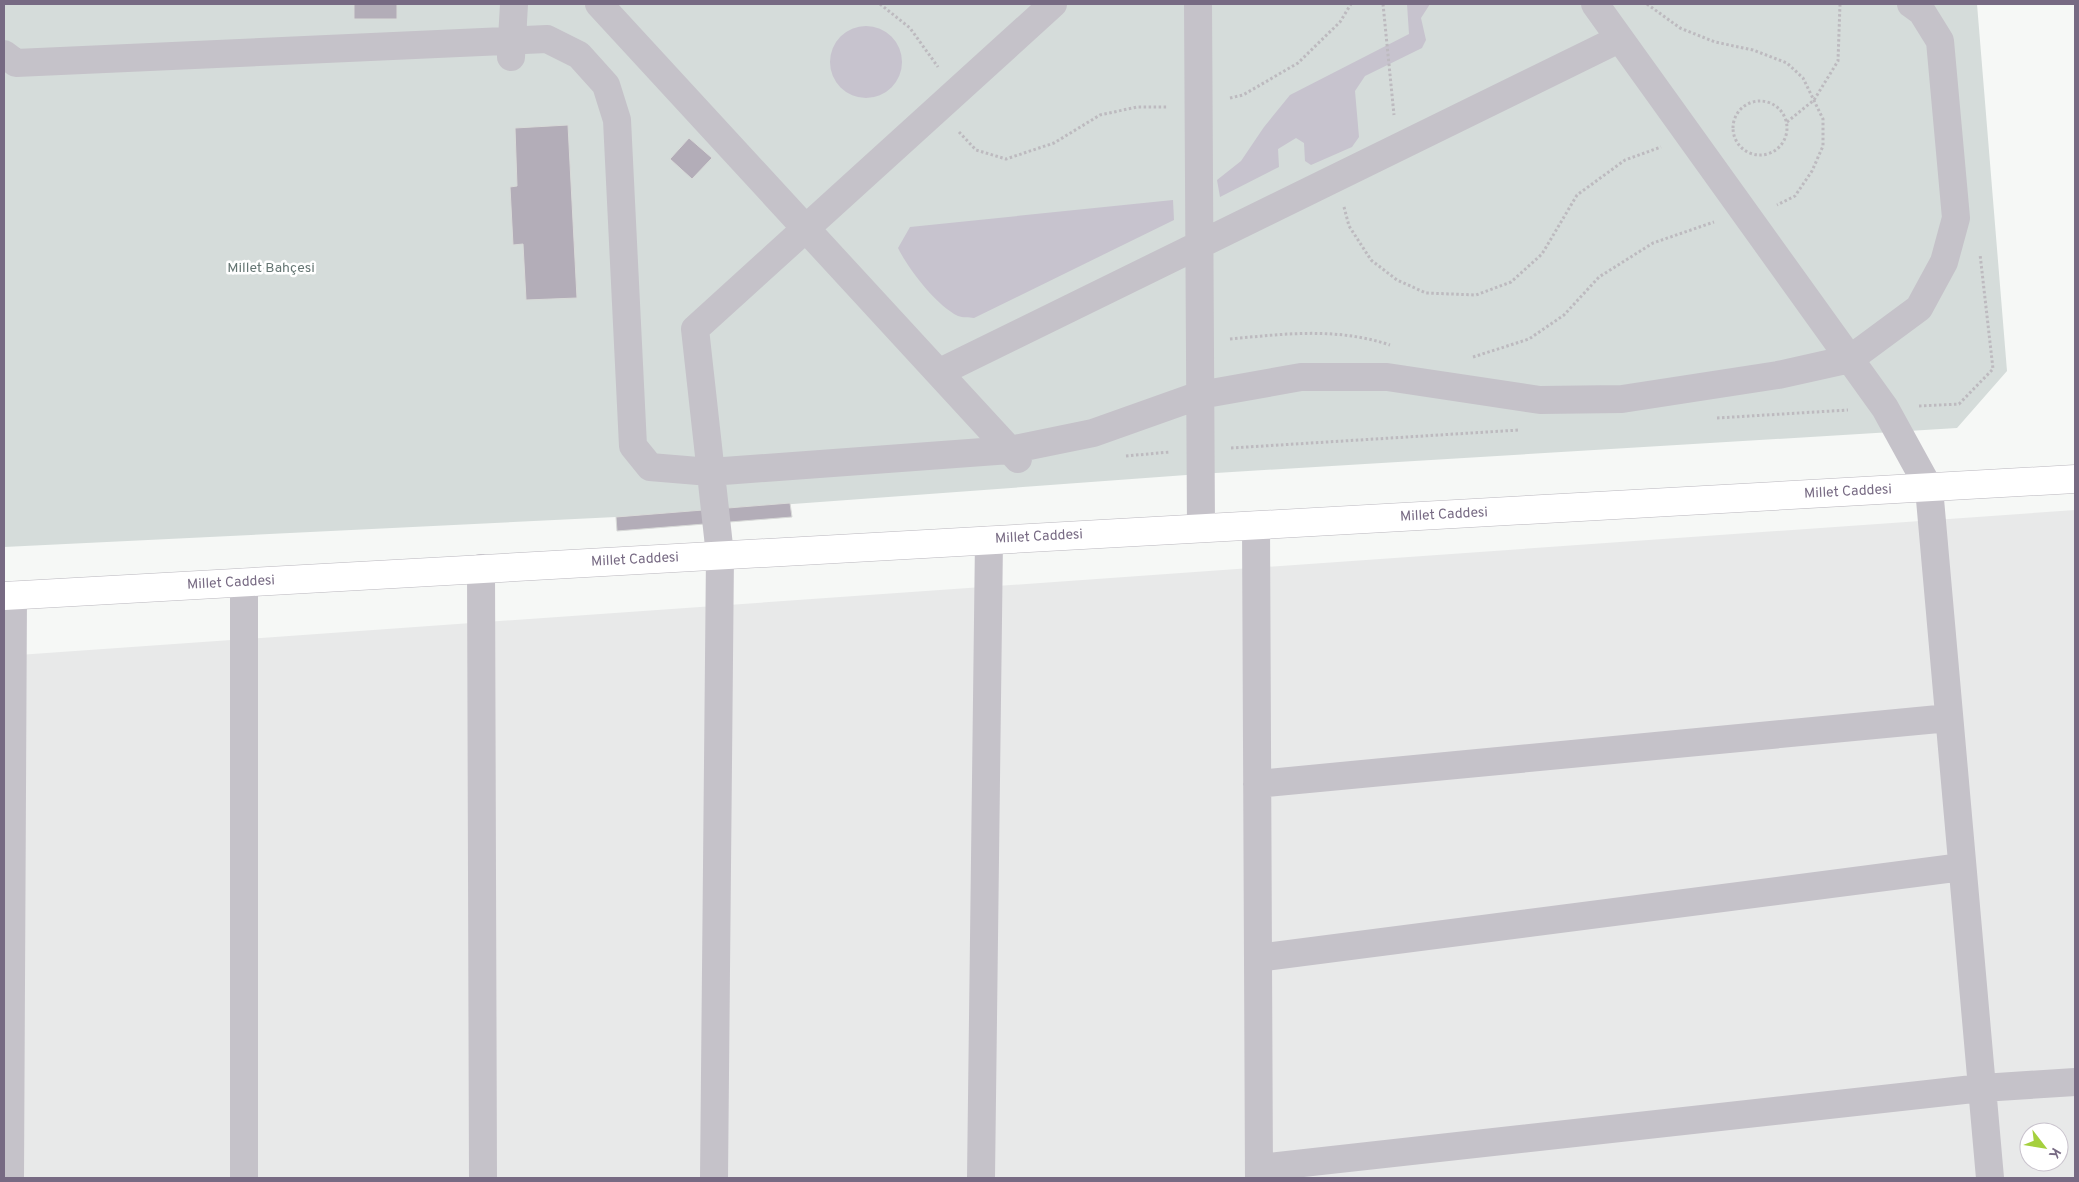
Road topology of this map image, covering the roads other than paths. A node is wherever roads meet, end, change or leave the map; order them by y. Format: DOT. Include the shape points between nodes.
graph roads {
  1 [pos="514,4"];
  2 [pos="598,4"];
  3 [pos="1053,4"];
  4 [pos="1198,4"];
  5 [pos="1595,4"];
  6 [pos="1911,4"];
  7 [pos="1620,39"];
  8 [pos="512,49"];
  9 [pos="4,54"];
  10 [pos="805,230"];
  11 [pos="1199,245"];
  12 [pos="1850,359"];
  13 [pos="940,372"];
  14 [pos="1200,395"];
  15 [pos="1017,458"];
  16 [pos="710,472"];
  17 [pos="2075,479"];
  18 [pos="1929,488"];
  19 [pos="1256,525"];
  20 [pos="1201,528"];
  21 [pos="989,540"];
  22 [pos="720,555"];
  23 [pos="481,568"];
  24 [pos="244,582"];
  25 [pos="8,595"];
  26 [pos="1949,718"];
  27 [pos="1257,784"];
  28 [pos="1962,867"];
  29 [pos="1258,958"];
  30 [pos="2075,1082"];
  31 [pos="1982,1088"];
  32 [pos="1259,1173"];
  33 [pos="10,1178"];
  34 [pos="244,1178"];
  35 [pos="483,1178"];
  36 [pos="714,1178"];
  37 [pos="981,1178"];
  38 [pos="1990,1178"];
  1 -- 8 [label="street"];
  2 -- 10 [label="street"];
  3 -- 10 [label="street"];
  4 -- 11 [label="street"];
  5 -- 7 [label="street"];
  6 -- 12 [label="street" via="1922,12 1940,40 1956,218 1944,262 1919,308"];
  7 -- 11 [label="street"];
  7 -- 12 [label="street"];
  8 -- 9 [label="street" via="16,63"];
  8 -- 16 [label="street" via="546,39 579,55 606,85 617,120 634,446 650,467"];
  10 -- 13 [label="street"];
  10 -- 16 [label="street" via="695,329"];
  11 -- 13 [label="street"];
  11 -- 14 [label="street"];
  12 -- 14 [label="street" via="1778,375 1622,399 1540,400 1387,377 1301,378"];
  12 -- 18 [label="street" via="1885,408"];
  13 -- 15 [label="street"];
  14 -- 15 [label="street"];
  14 -- 20 [label="street"];
  15 -- 16 [label="street"];
  16 -- 22 [label="street"];
  17 -- 18 [label="main road, Millet Caddesi"];
  18 -- 19 [label="main road, Millet Caddesi"];
  18 -- 26 [label="street"];
  19 -- 20 [label="main road, Millet Caddesi"];
  19 -- 27 [label="street"];
  20 -- 21 [label="main road, Millet Caddesi"];
  21 -- 22 [label="main road, Millet Caddesi"];
  21 -- 37 [label="street"];
  22 -- 23 [label="main road, Millet Caddesi"];
  22 -- 36 [label="street"];
  23 -- 24 [label="main road, Millet Caddesi"];
  23 -- 35 [label="street"];
  24 -- 25 [label="main road, Millet Caddesi"];
  24 -- 34 [label="street"];
  25 -- 33 [label="street"];
  26 -- 27 [label="street"];
  26 -- 28 [label="street"];
  27 -- 29 [label="street"];
  28 -- 29 [label="street"];
  28 -- 31 [label="street"];
  29 -- 32 [label="street"];
  30 -- 31 [label="street"];
  31 -- 32 [label="street"];
  31 -- 38 [label="street"];
}
